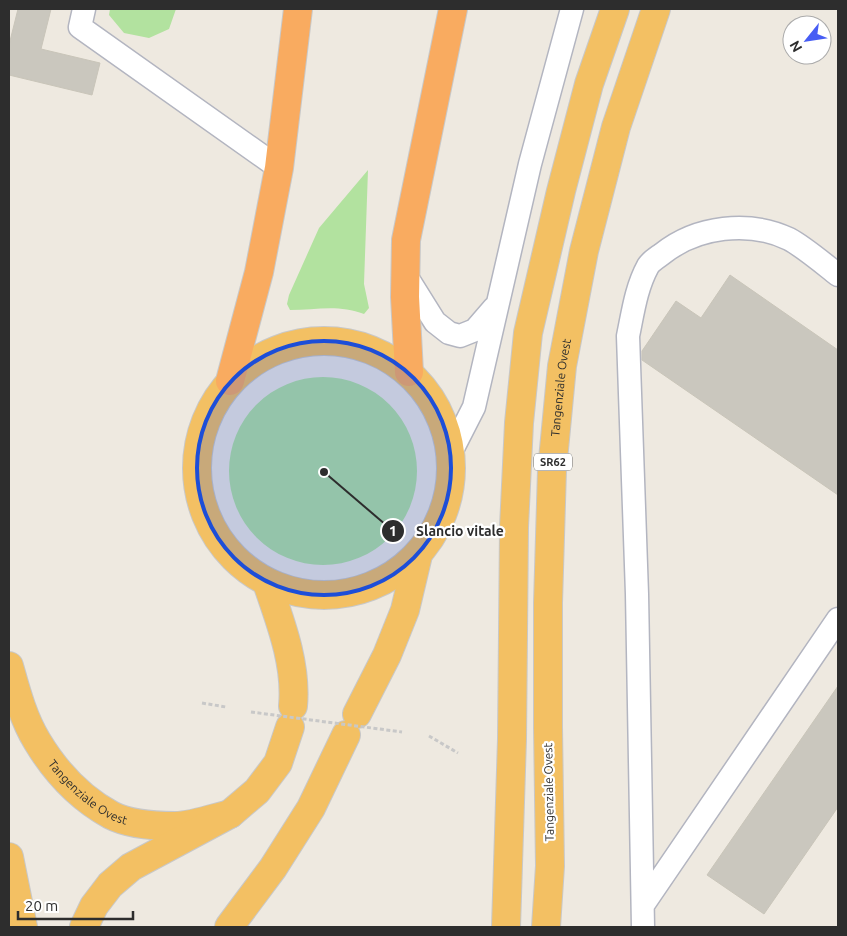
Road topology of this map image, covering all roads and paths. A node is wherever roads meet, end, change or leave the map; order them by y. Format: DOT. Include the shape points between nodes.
graph roads {
  1 [pos="84,9"];
  2 [pos="298,9"];
  3 [pos="453,9"];
  4 [pos="572,9"];
  5 [pos="615,9"];
  6 [pos="656,9"];
  7 [pos="280,168"];
  8 [pos="405,274"];
  9 [pos="838,275"];
  10 [pos="497,306"];
  11 [pos="409,372"];
  12 [pos="230,380"];
  13 [pos="450,454"];
  14 [pos="418,555"];
  15 [pos="267,583"];
  16 [pos="838,619"];
  17 [pos="9,666"];
  18 [pos="202,703"];
  19 [pos="226,706"];
  20 [pos="251,712"];
  21 [pos="402,732"];
  22 [pos="429,736"];
  23 [pos="458,753"];
  24 [pos="230,814"];
  25 [pos="9,857"];
  26 [pos="643,904"];
  27 [pos="23,927"];
  28 [pos="84,927"];
  29 [pos="229,927"];
  30 [pos="506,927"];
  31 [pos="546,927"];
  32 [pos="643,927"];
  1 -- 7 [label="lane" via="80,26"];
  2 -- 7 [label="highway"];
  3 -- 8 [label="highway" via="406,240"];
  4 -- 10 [label="lane" via="530,164"];
  5 -- 30 [label="highway" via="589,84 528,333 514,527"];
  6 -- 31 [label="highway, Tangenziale Ovest / SR62" via="616,127 584,251 562,366 552,470 548,594 550,866"];
  7 -- 12 [label="highway" via="259,272"];
  8 -- 10 [label="lane" via="435,322 449,333 460,336 475,330"];
  8 -- 11 [label="highway"];
  9 -- 26 [label="lane" via="790,240 762,229 732,228 702,233 673,245 649,264 636,294 628,336"];
  10 -- 13 [label="lane" via="474,407"];
  11 -- 12 [label="highway" via="359,344 330,340 301,342 273,350"];
  11 -- 13 [label="highway" via="431,398 446,429"];
  12 -- 15 [label="highway" via="202,428 197,455 200,500 218,539 240,564"];
  13 -- 14 [label="highway" via="449,496 437,528"];
  14 -- 15 [label="highway" via="393,576 363,590 331,596 298,593"];
  14 -- 29 [label="highway" via="405,610 387,655 311,808 273,868"];
  15 -- 24 [label="highway" via="290,659 294,696 292,716 278,763 257,791"];
  16 -- 26 [label="lane"];
  17 -- 24 [label="highway, Tangenziale Ovest" via="36,740 59,773 85,798 113,816 144,825 177,826"];
  18 -- 19 [label="path"];
  20 -- 21 [label="path, bridge"];
  22 -- 23 [label="path"];
  24 -- 28 [label="highway" via="131,866 110,885 94,906"];
  25 -- 27 [label="highway"];
  26 -- 32 [label="lane"];
}
